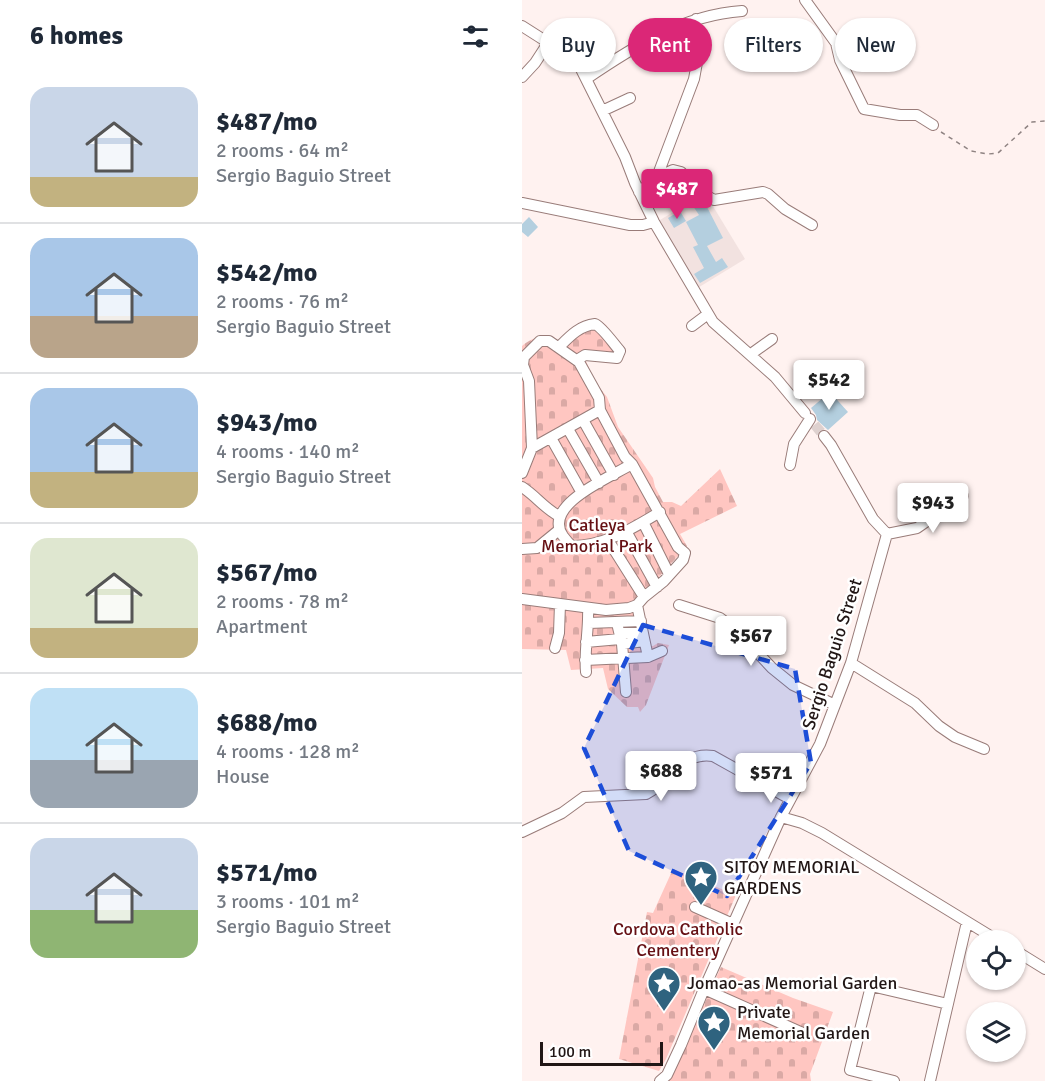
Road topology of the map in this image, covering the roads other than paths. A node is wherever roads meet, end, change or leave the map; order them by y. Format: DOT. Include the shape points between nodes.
graph roads {
  1 [pos="805,0"];
  2 [pos="742,11"];
  3 [pos="700,18"];
  4 [pos="522,26"];
  5 [pos="540,38"];
  6 [pos="628,52"];
  7 [pos="540,55"];
  8 [pos="582,72"];
  9 [pos="695,72"];
  10 [pos="522,78"];
  11 [pos="586,79"];
  12 [pos="630,98"];
  13 [pos="602,111"];
  14 [pos="933,125"];
  15 [pos="657,177"];
  16 [pos="639,192"];
  17 [pos="522,203"];
  18 [pos="654,222"];
  19 [pos="812,225"];
  20 [pos="708,314"];
  21 [pos="692,326"];
  22 [pos="772,339"];
  23 [pos="559,348"];
  24 [pos="751,354"];
  25 [pos="577,360"];
  26 [pos="600,410"];
  27 [pos="583,420"];
  28 [pos="568,429"];
  29 [pos="825,436"];
  30 [pos="551,438"];
  31 [pos="532,448"];
  32 [pos="632,464"];
  33 [pos="790,465"];
  34 [pos="522,473"];
  35 [pos="614,475"];
  36 [pos="599,483"];
  37 [pos="522,487"];
  38 [pos="582,493"];
  39 [pos="963,496"];
  40 [pos="660,512"];
  41 [pos="559,516"];
  42 [pos="643,522"];
  43 [pos="559,530"];
  44 [pos="626,531"];
  45 [pos="887,534"];
  46 [pos="608,540"];
  47 [pos="522,549"];
  48 [pos="669,574"];
  49 [pos="657,587"];
  50 [pos="522,599"];
  51 [pos="640,601"];
  52 [pos="560,604"];
  53 [pos="679,605"];
  54 [pos="588,609"];
  55 [pos="641,621"];
  56 [pos="589,623"];
  57 [pos="620,635"];
  58 [pos="644,637"];
  59 [pos="586,642"];
  60 [pos="555,648"];
  61 [pos="662,651"];
  62 [pos="648,657"];
  63 [pos="622,658"];
  64 [pos="585,660"];
  65 [pos="851,663"];
  66 [pos="586,672"];
  67 [pos="626,692"];
  68 [pos="835,705"];
  69 [pos="984,749"];
  70 [pos="790,799"];
  71 [pos="781,817"];
  72 [pos="522,832"];
  73 [pos="695,908"];
  74 [pos="967,922"];
  75 [pos="733,924"];
  76 [pos="980,930"];
  77 [pos="1026,957"];
  78 [pos="1045,969"];
  79 [pos="704,989"];
  80 [pos="948,1004"];
  81 [pos="806,1034"];
  82 [pos="661,1081"];
  83 [pos="894,1081"];
  84 [pos="930,1081"];
  1 -- 14 [label="street" via="836,44 864,109 917,115"];
  2 -- 3 [label="street"];
  4 -- 5 [label="street"];
  6 -- 11 [label="street"];
  7 -- 10 [label="street"];
  8 -- 11 [label="street"];
  9 -- 15 [label="street"];
  11 -- 13 [label="street"];
  12 -- 13 [label="street"];
  13 -- 16 [label="street"];
  15 -- 16 [label="street"];
  15 -- 19 [label="street" via="673,170 681,172 696,189 714,200 763,192"];
  16 -- 18 [label="street"];
  17 -- 18 [label="street" via="630,225"];
  18 -- 20 [label="street"];
  20 -- 21 [label="street"];
  20 -- 24 [label="street"];
  22 -- 24 [label="street"];
  23 -- 25 [label="street"];
  23 -- 25 [label="street" via="572,334 595,324 602,327 620,351 617,358 585,355"];
  23 -- 31 [label="street" via="540,340 524,357"];
  24 -- 33 [label="street" via="807,416 794,444"];
  25 -- 26 [label="street" via="596,393"];
  26 -- 27 [label="street"];
  26 -- 32 [label="street"];
  27 -- 28 [label="street"];
  27 -- 35 [label="street"];
  28 -- 30 [label="street"];
  28 -- 36 [label="street"];
  29 -- 45 [label="street" via="873,519"];
  30 -- 31 [label="street"];
  30 -- 38 [label="street"];
  31 -- 34 [label="street"];
  32 -- 35 [label="street"];
  32 -- 40 [label="street"];
  35 -- 36 [label="street"];
  36 -- 38 [label="street"];
  37 -- 41 [label="street"];
  38 -- 41 [label="street"];
  39 -- 45 [label="street" via="917,528"];
  40 -- 42 [label="street"];
  40 -- 48 [label="street" via="685,553"];
  41 -- 43 [label="street"];
  42 -- 44 [label="street"];
  42 -- 48 [label="street"];
  43 -- 46 [label="street" via="572,546"];
  43 -- 47 [label="street" via="537,548"];
  44 -- 46 [label="street"];
  44 -- 49 [label="street"];
  45 -- 65 [label="street, Sergio Baguio Street"];
  46 -- 51 [label="street"];
  48 -- 49 [label="street"];
  49 -- 51 [label="street"];
  50 -- 52 [label="street"];
  51 -- 54 [label="street" via="620,610"];
  51 -- 55 [label="street"];
  52 -- 54 [label="street"];
  52 -- 60 [label="street"];
  53 -- 68 [label="street" via="720,618 793,685"];
  54 -- 56 [label="street"];
  55 -- 57 [label="street"];
  55 -- 58 [label="street"];
  56 -- 57 [label="street"];
  56 -- 59 [label="street"];
  57 -- 58 [label="street"];
  57 -- 59 [label="street"];
  57 -- 63 [label="street"];
  58 -- 62 [label="street"];
  59 -- 64 [label="street"];
  61 -- 62 [label="street"];
  62 -- 63 [label="street"];
  63 -- 64 [label="street"];
  63 -- 67 [label="street"];
  64 -- 66 [label="street"];
  65 -- 68 [label="street, Sergio Baguio Street"];
  65 -- 69 [label="street" via="915,703 955,737"];
  68 -- 70 [label="street, Sergio Baguio Street" via="820,744"];
  70 -- 71 [label="street, Sergio Baguio Street"];
  70 -- 72 [label="street" via="713,756 702,754 684,762 646,794 584,797 562,813"];
  71 -- 74 [label="street" via="813,828"];
  71 -- 75 [label="street, Sergio Baguio Street"];
  73 -- 75 [label="street"];
  74 -- 76 [label="street"];
  74 -- 80 [label="street"];
  75 -- 79 [label="street, Sergio Baguio Street"];
  77 -- 78 [label="street"];
  79 -- 81 [label="street"];
  79 -- 82 [label="street, Sergio Baguio Street" via="681,1046"];
  80 -- 83 [label="street" via="871,986 850,1070"];
  80 -- 84 [label="street"];
}
